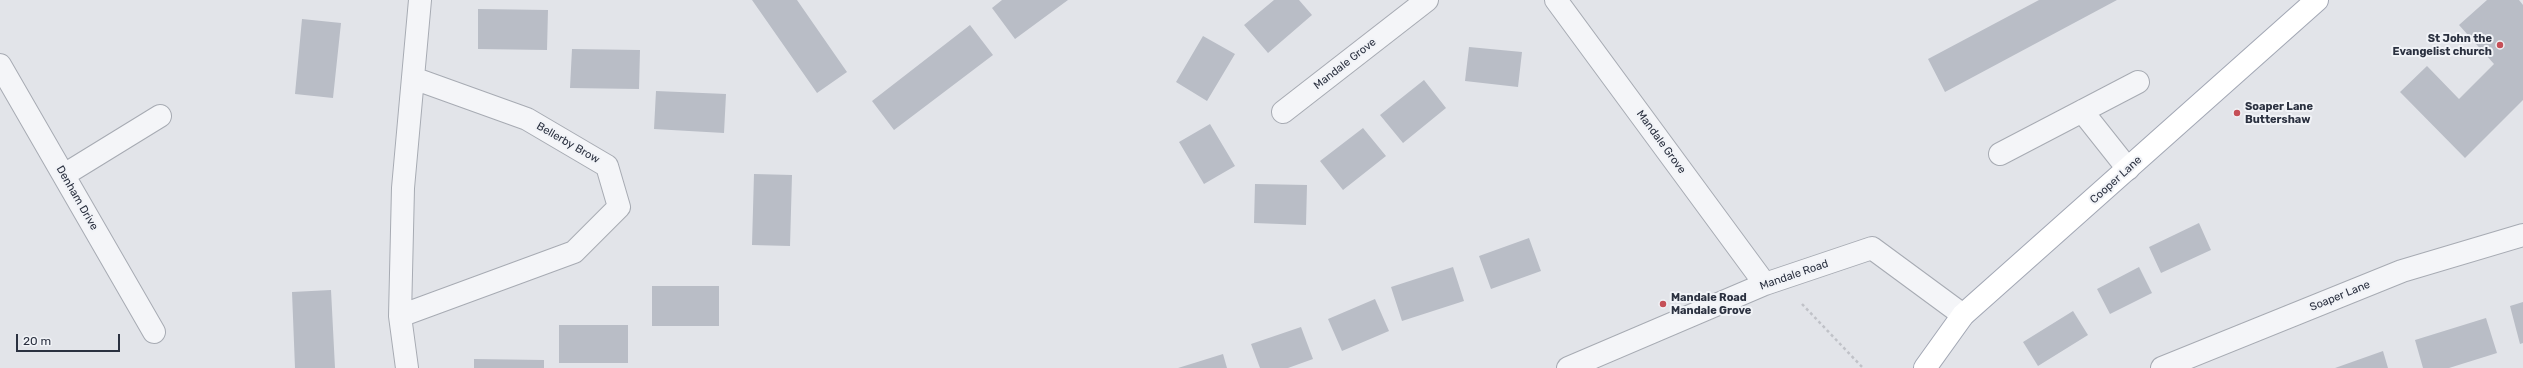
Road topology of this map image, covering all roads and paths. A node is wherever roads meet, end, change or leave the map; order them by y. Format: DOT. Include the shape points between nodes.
graph roads {
  1 [pos="420,0"];
  2 [pos="1427,0"];
  3 [pos="1556,0"];
  4 [pos="2317,0"];
  5 [pos="0,65"];
  6 [pos="412,78"];
  7 [pos="2138,82"];
  8 [pos="2082,111"];
  9 [pos="1283,112"];
  10 [pos="160,116"];
  11 [pos="2000,154"];
  12 [pos="2128,169"];
  13 [pos="64,174"];
  14 [pos="2523,235"];
  15 [pos="1790,276"];
  16 [pos="1765,284"];
  17 [pos="1963,315"];
  18 [pos="400,316"];
  19 [pos="154,332"];
  20 [pos="407,368"];
  21 [pos="1568,368"];
  22 [pos="1863,368"];
  23 [pos="1925,368"];
  24 [pos="2162,368"];
  1 -- 6 [label="street"];
  2 -- 9 [label="street, Mandale Grove"];
  3 -- 16 [label="street, Mandale Grove"];
  4 -- 12 [label="main road, Cooper Lane"];
  5 -- 13 [label="street, Denham Drive"];
  6 -- 18 [label="street" via="404,188"];
  6 -- 18 [label="street, Bellerby Brow" via="527,119 607,166 619,207 574,252"];
  7 -- 8 [label="street"];
  8 -- 11 [label="street"];
  8 -- 12 [label="street"];
  10 -- 13 [label="street"];
  12 -- 17 [label="main road, Cooper Lane"];
  13 -- 19 [label="street, Denham Drive"];
  14 -- 24 [label="street, Soaper Lane" via="2402,271"];
  15 -- 16 [label="street, Mandale Road"];
  15 -- 17 [label="street, Mandale Road" via="1872,248"];
  15 -- 22 [label="path" via="1800,301"];
  16 -- 21 [label="street, Mandale Road"];
  17 -- 23 [label="main road, Cooper Lane"];
  18 -- 20 [label="street"];
}
